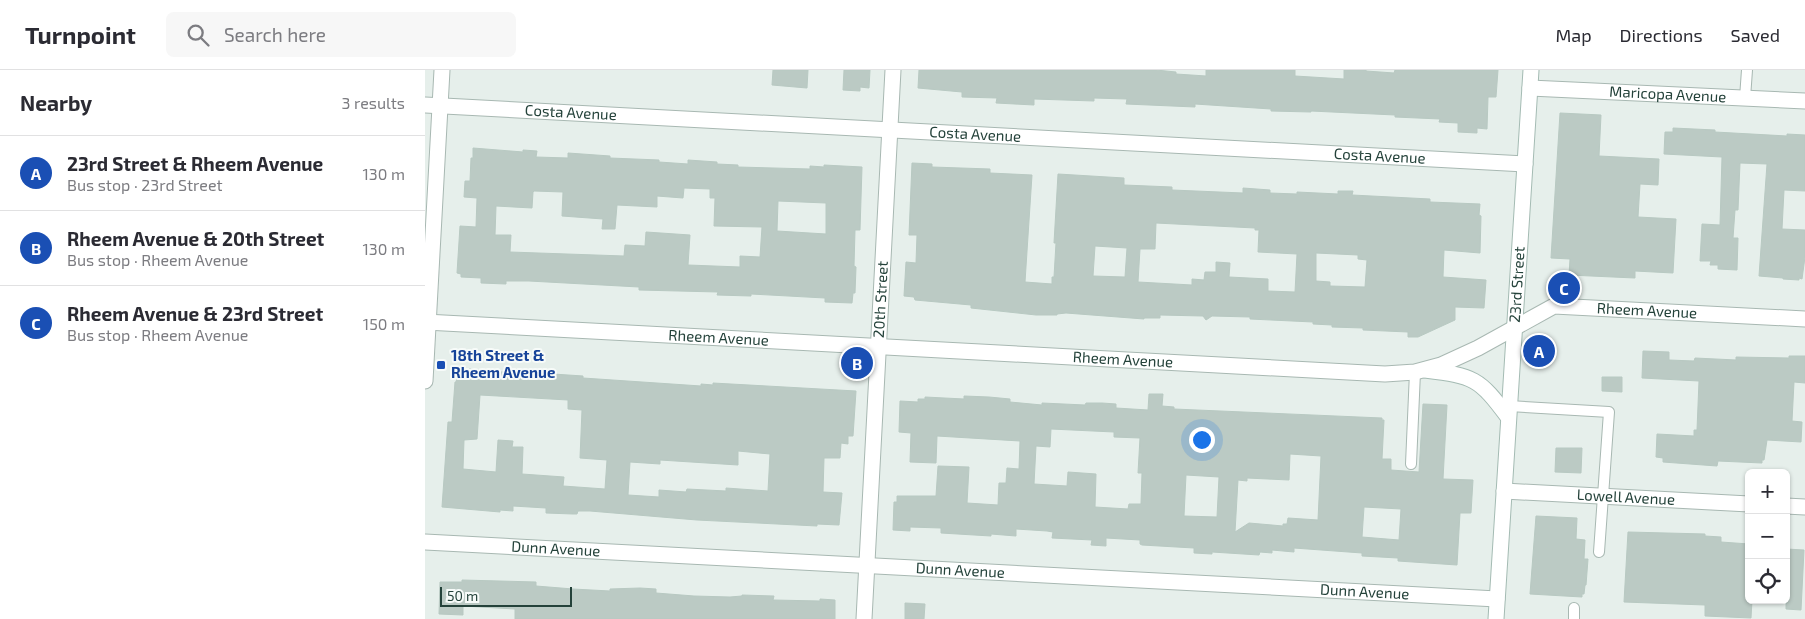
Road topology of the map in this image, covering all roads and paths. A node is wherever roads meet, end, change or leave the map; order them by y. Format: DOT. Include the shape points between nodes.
graph roads {
  1 [pos="442,70"];
  2 [pos="893,70"];
  3 [pos="1531,70"];
  4 [pos="1747,70"];
  5 [pos="1530,88"];
  6 [pos="1745,98"];
  7 [pos="1805,102"];
  8 [pos="425,105"];
  9 [pos="441,106"];
  10 [pos="889,131"];
  11 [pos="1525,164"];
  12 [pos="1805,319"];
  13 [pos="427,322"];
  14 [pos="1514,328"];
  15 [pos="878,347"];
  16 [pos="1420,371"];
  17 [pos="425,381"];
  18 [pos="1508,412"];
  19 [pos="1411,464"];
  20 [pos="1503,491"];
  21 [pos="1602,496"];
  22 [pos="1745,504"];
  23 [pos="1790,506"];
  24 [pos="1805,507"];
  25 [pos="425,542"];
  26 [pos="1599,552"];
  27 [pos="866,566"];
  28 [pos="1497,599"];
  29 [pos="1574,608"];
  30 [pos="863,619"];
  31 [pos="1496,619"];
  32 [pos="1573,619"];
  1 -- 9 [label="street"];
  2 -- 10 [label="street, 20th Street"];
  3 -- 5 [label="street, 23rd Street"];
  4 -- 6 [label="lane"];
  5 -- 6 [label="street, Maricopa Avenue"];
  5 -- 11 [label="street, 23rd Street"];
  6 -- 7 [label="street, Maricopa Avenue"];
  8 -- 9 [label="street, Costa Avenue"];
  9 -- 10 [label="street, Costa Avenue"];
  9 -- 13 [label="street"];
  10 -- 11 [label="street, Costa Avenue"];
  10 -- 15 [label="street, 20th Street"];
  11 -- 14 [label="street, 23rd Street"];
  12 -- 14 [label="street, Rheem Avenue" via="1554,306"];
  13 -- 15 [label="street, Rheem Avenue"];
  13 -- 17 [label="street"];
  14 -- 16 [label="street, Rheem Avenue" via="1478,348"];
  14 -- 18 [label="street, 23rd Street"];
  15 -- 16 [label="street, Rheem Avenue" via="1385,374"];
  15 -- 27 [label="street, 20th Street"];
  16 -- 18 [label="street" via="1453,373 1479,382"];
  16 -- 19 [label="lane"];
  18 -- 20 [label="street, 23rd Street"];
  18 -- 21 [label="lane" via="1609,412"];
  20 -- 21 [label="street, Lowell Avenue"];
  20 -- 28 [label="street, 23rd Street"];
  21 -- 22 [label="street, Lowell Avenue"];
  21 -- 26 [label="lane"];
  23 -- 24 [label="street"];
  25 -- 27 [label="street, Dunn Avenue"];
  27 -- 28 [label="street, Dunn Avenue"];
  27 -- 30 [label="street, 20th Street"];
  28 -- 31 [label="street, 23rd Street"];
  29 -- 32 [label="lane"];
}
